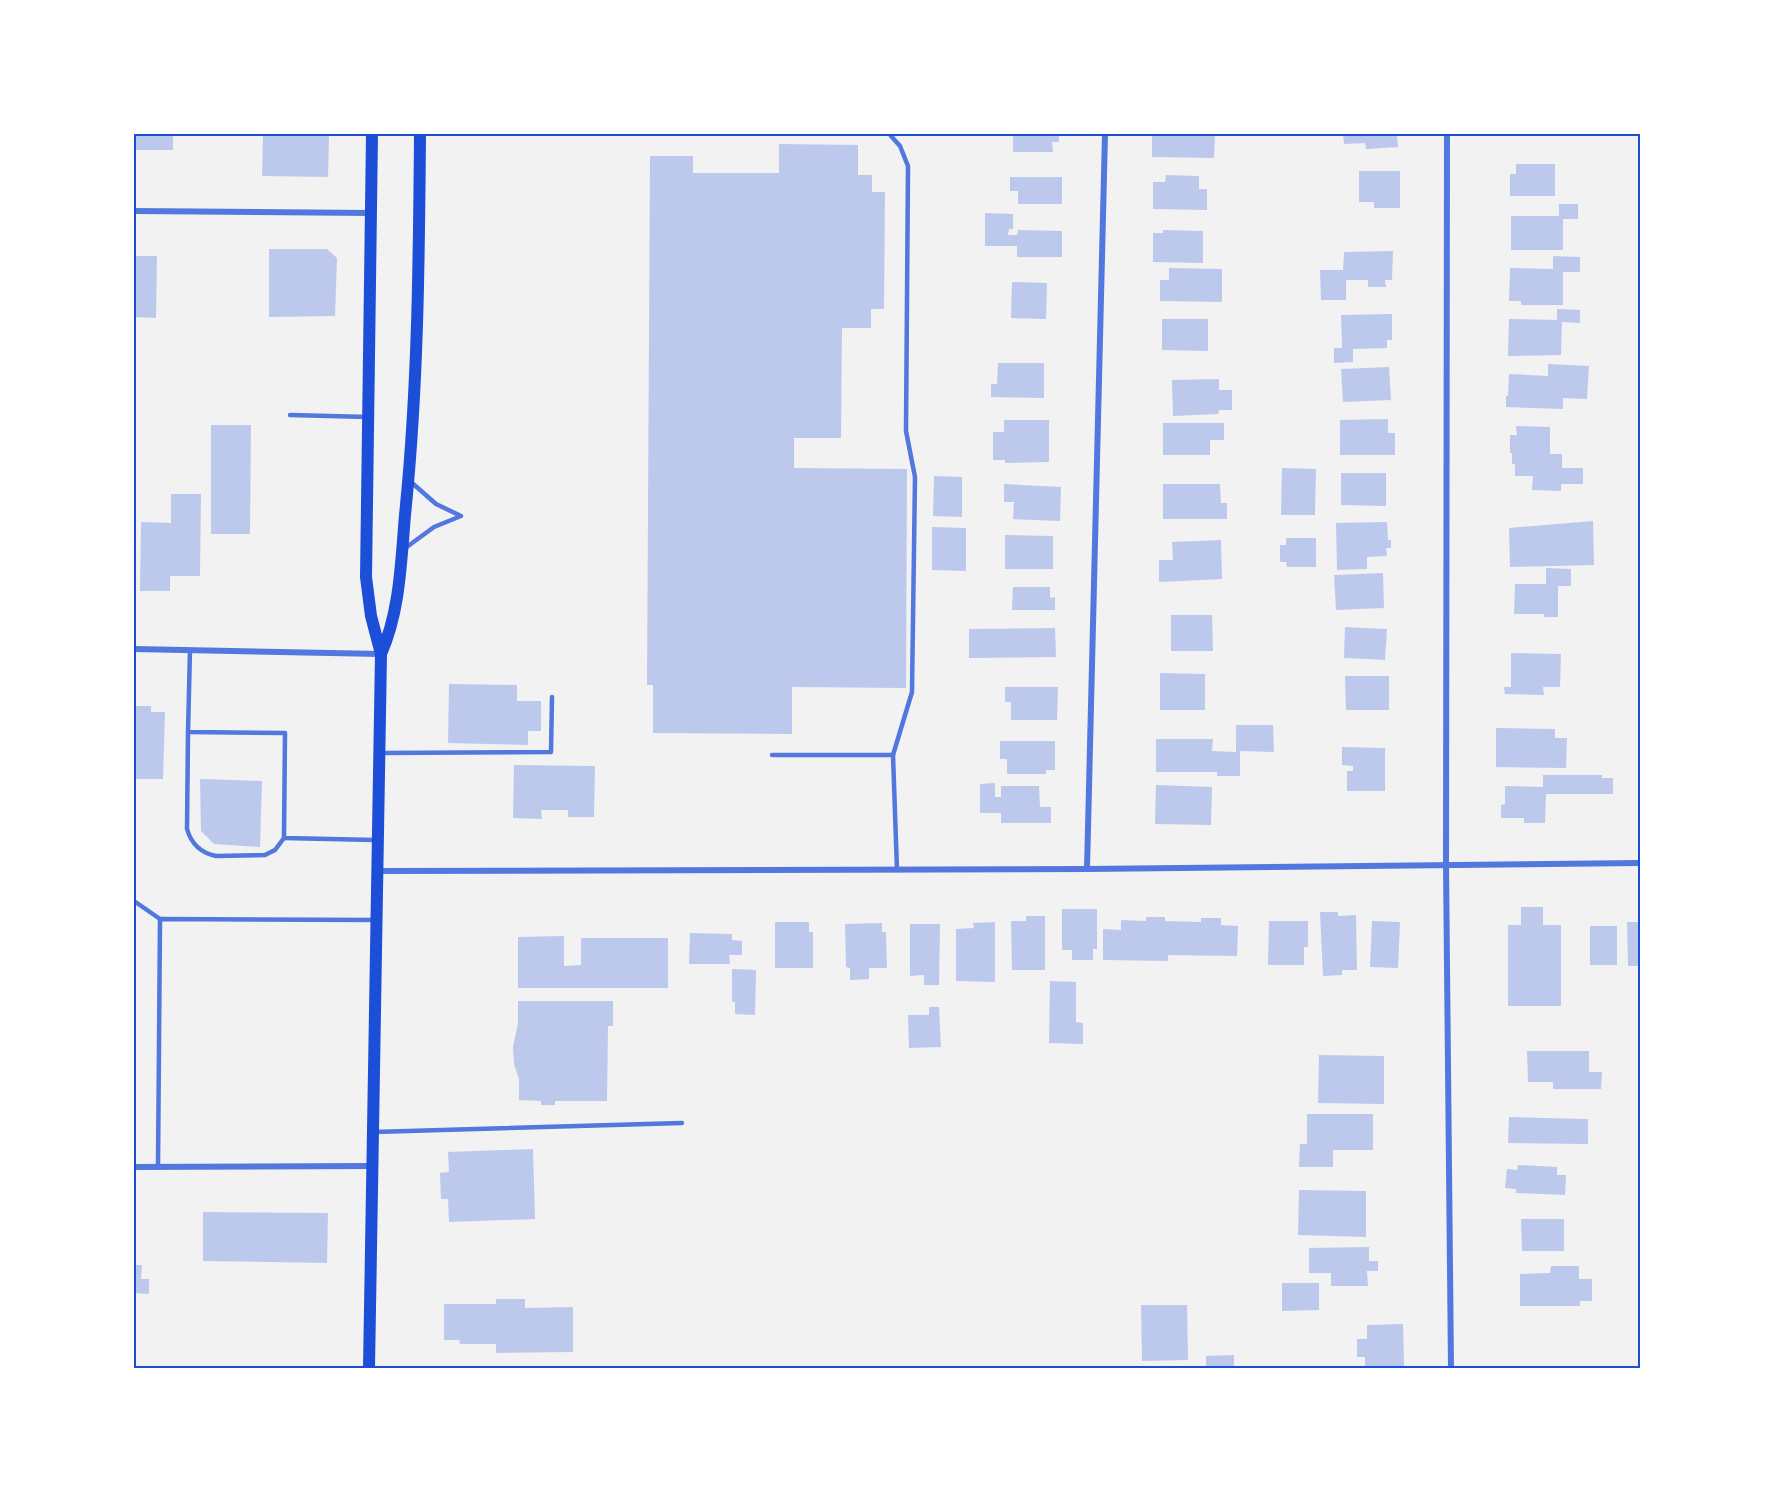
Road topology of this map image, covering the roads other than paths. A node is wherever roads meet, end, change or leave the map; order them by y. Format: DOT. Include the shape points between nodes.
graph roads {
  1 [pos="372,134"];
  2 [pos="420,134"];
  3 [pos="1105,134"];
  4 [pos="1447,134"];
  5 [pos="891,136"];
  6 [pos="134,211"];
  7 [pos="371,213"];
  8 [pos="290,415"];
  9 [pos="369,417"];
  10 [pos="409,480"];
  11 [pos="402,550"];
  12 [pos="134,649"];
  13 [pos="190,650"];
  14 [pos="381,654"];
  15 [pos="552,697"];
  16 [pos="188,732"];
  17 [pos="379,753"];
  18 [pos="893,754"];
  19 [pos="771,755"];
  20 [pos="284,838"];
  21 [pos="378,840"];
  22 [pos="1641,863"];
  23 [pos="1446,865"];
  24 [pos="1087,869"];
  25 [pos="897,870"];
  26 [pos="378,872"];
  27 [pos="134,901"];
  28 [pos="159,919"];
  29 [pos="377,920"];
  30 [pos="682,1123"];
  31 [pos="374,1132"];
  32 [pos="373,1166"];
  33 [pos="134,1167"];
  34 [pos="158,1167"];
  35 [pos="369,1368"];
  36 [pos="1451,1368"];
  1 -- 7 [label="main road"];
  2 -- 10 [label="main road" via="417,351"];
  3 -- 24 [label="street"];
  4 -- 23 [label="street"];
  5 -- 18 [label="lane" via="908,166 906,431 915,477 912,692"];
  6 -- 7 [label="street"];
  7 -- 9 [label="main road"];
  8 -- 9 [label="lane"];
  9 -- 14 [label="main road" via="366,577"];
  10 -- 11 [label="main road"];
  10 -- 11 [label="lane" via="436,504 461,516 434,527"];
  11 -- 14 [label="main road" via="395,609"];
  12 -- 13 [label="street"];
  13 -- 14 [label="street"];
  13 -- 16 [label="lane"];
  14 -- 17 [label="main road"];
  15 -- 17 [label="lane" via="551,752"];
  16 -- 20 [label="lane" via="285,733"];
  16 -- 20 [label="lane" via="187,829 197,847 216,856 260,856 271,854"];
  17 -- 21 [label="main road"];
  18 -- 19 [label="lane"];
  18 -- 25 [label="lane"];
  20 -- 21 [label="lane"];
  21 -- 26 [label="main road"];
  22 -- 23 [label="street"];
  23 -- 24 [label="street"];
  23 -- 36 [label="street"];
  24 -- 25 [label="street"];
  25 -- 26 [label="street"];
  26 -- 29 [label="main road"];
  27 -- 28 [label="lane"];
  28 -- 29 [label="lane"];
  28 -- 34 [label="lane"];
  29 -- 31 [label="main road"];
  30 -- 31 [label="lane"];
  31 -- 32 [label="main road"];
  32 -- 34 [label="street"];
  32 -- 35 [label="main road"];
  33 -- 34 [label="street"];
}
